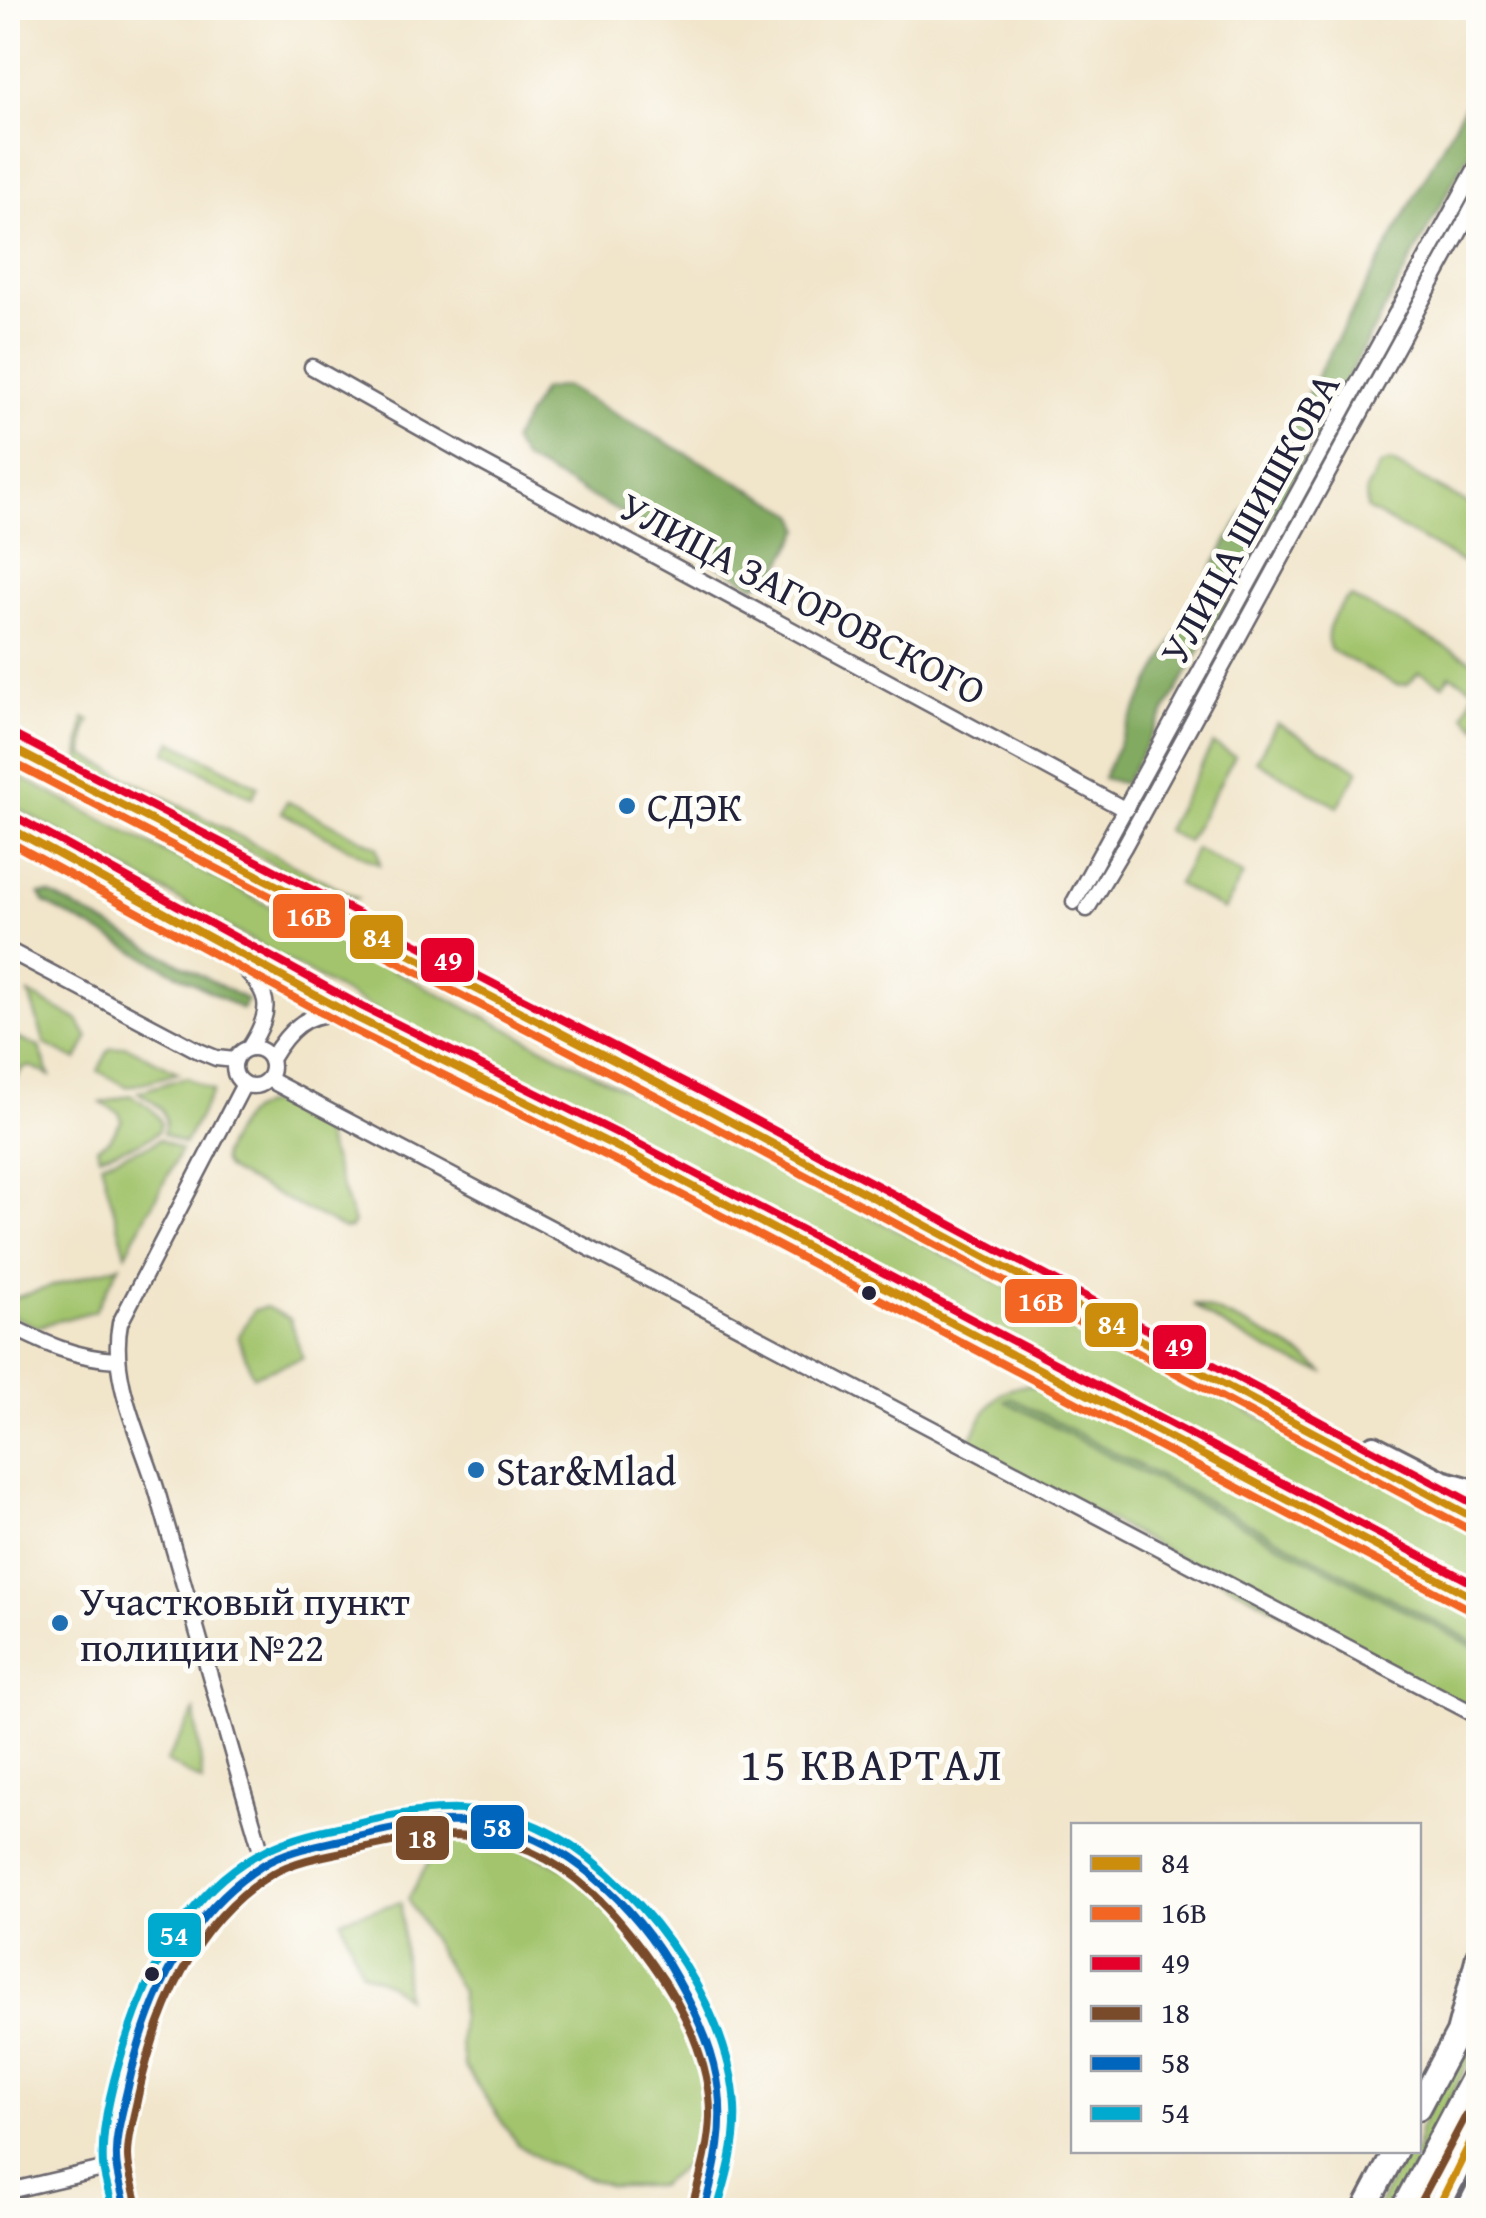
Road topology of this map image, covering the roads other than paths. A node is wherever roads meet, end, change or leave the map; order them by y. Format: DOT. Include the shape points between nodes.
graph roads {
  1 [pos="1478,164"];
  2 [pos="1478,198"];
  3 [pos="312,367"];
  4 [pos="8,746"];
  5 [pos="1126,810"];
  6 [pos="8,827"];
  7 [pos="216,944"];
  8 [pos="8,950"];
  9 [pos="357,1018"];
  10 [pos="249,1048"];
  11 [pos="236,1060"];
  12 [pos="271,1060"];
  13 [pos="268,1079"];
  14 [pos="244,1084"];
  15 [pos="8,1325"];
  16 [pos="117,1360"];
  17 [pos="1255,1400"];
  18 [pos="1478,1492"];
  19 [pos="1478,1520"];
  20 [pos="1478,1600"];
  21 [pos="1478,1716"];
  22 [pos="265,1864"];
  23 [pos="1478,1956"];
  24 [pos="1478,2067"];
  25 [pos="1421,2102"];
  26 [pos="1478,2127"];
  27 [pos="1394,2153"];
  28 [pos="116,2166"];
  29 [pos="8,2184"];
  30 [pos="1478,2190"];
  31 [pos="126,2210"];
  32 [pos="704,2210"];
  33 [pos="1364,2210"];
  34 [pos="1402,2210"];
  35 [pos="1437,2210"];
  36 [pos="1468,2210"];
  1 -- 5 [label="street, УЛИЦА ШИШКОВА"];
  2 -- 5 [label="street, УЛИЦА ШИШКОВА" via="1124,847 1081,906"];
  3 -- 5 [label="street, УЛИЦА ЗАГОРОВСКОГО"];
  4 -- 17 [label="main road"];
  6 -- 7 [label="main road"];
  7 -- 9 [label="main road"];
  7 -- 10 [label="street" via="264,993 264,1022"];
  8 -- 11 [label="street" via="198,1051"];
  9 -- 12 [label="street" via="325,1013 305,1019"];
  9 -- 20 [label="main road"];
  10 -- 11 [label="street"];
  10 -- 12 [label="street"];
  11 -- 14 [label="street"];
  12 -- 13 [label="street"];
  13 -- 14 [label="street"];
  13 -- 21 [label="street"];
  14 -- 16 [label="street" via="120,1323"];
  15 -- 16 [label="street" via="58,1350"];
  16 -- 22 [label="street"];
  17 -- 18 [label="main road" via="1333,1426 1442,1482"];
  17 -- 19 [label="main road"];
  22 -- 28 [label="street" via="206,1914 152,2003 132,2058"];
  22 -- 32 [label="street" via="354,1837 447,1821 527,1834 570,1858 661,1950 710,2040 722,2096 720,2156"];
  23 -- 25 [label="main road" via="1458,2034"];
  24 -- 34 [label="main road"];
  26 -- 35 [label="main road"];
  27 -- 33 [label="main road"];
  28 -- 29 [label="street" via="17,2189"];
  28 -- 31 [label="street"];
  30 -- 36 [label="main road"];
}
